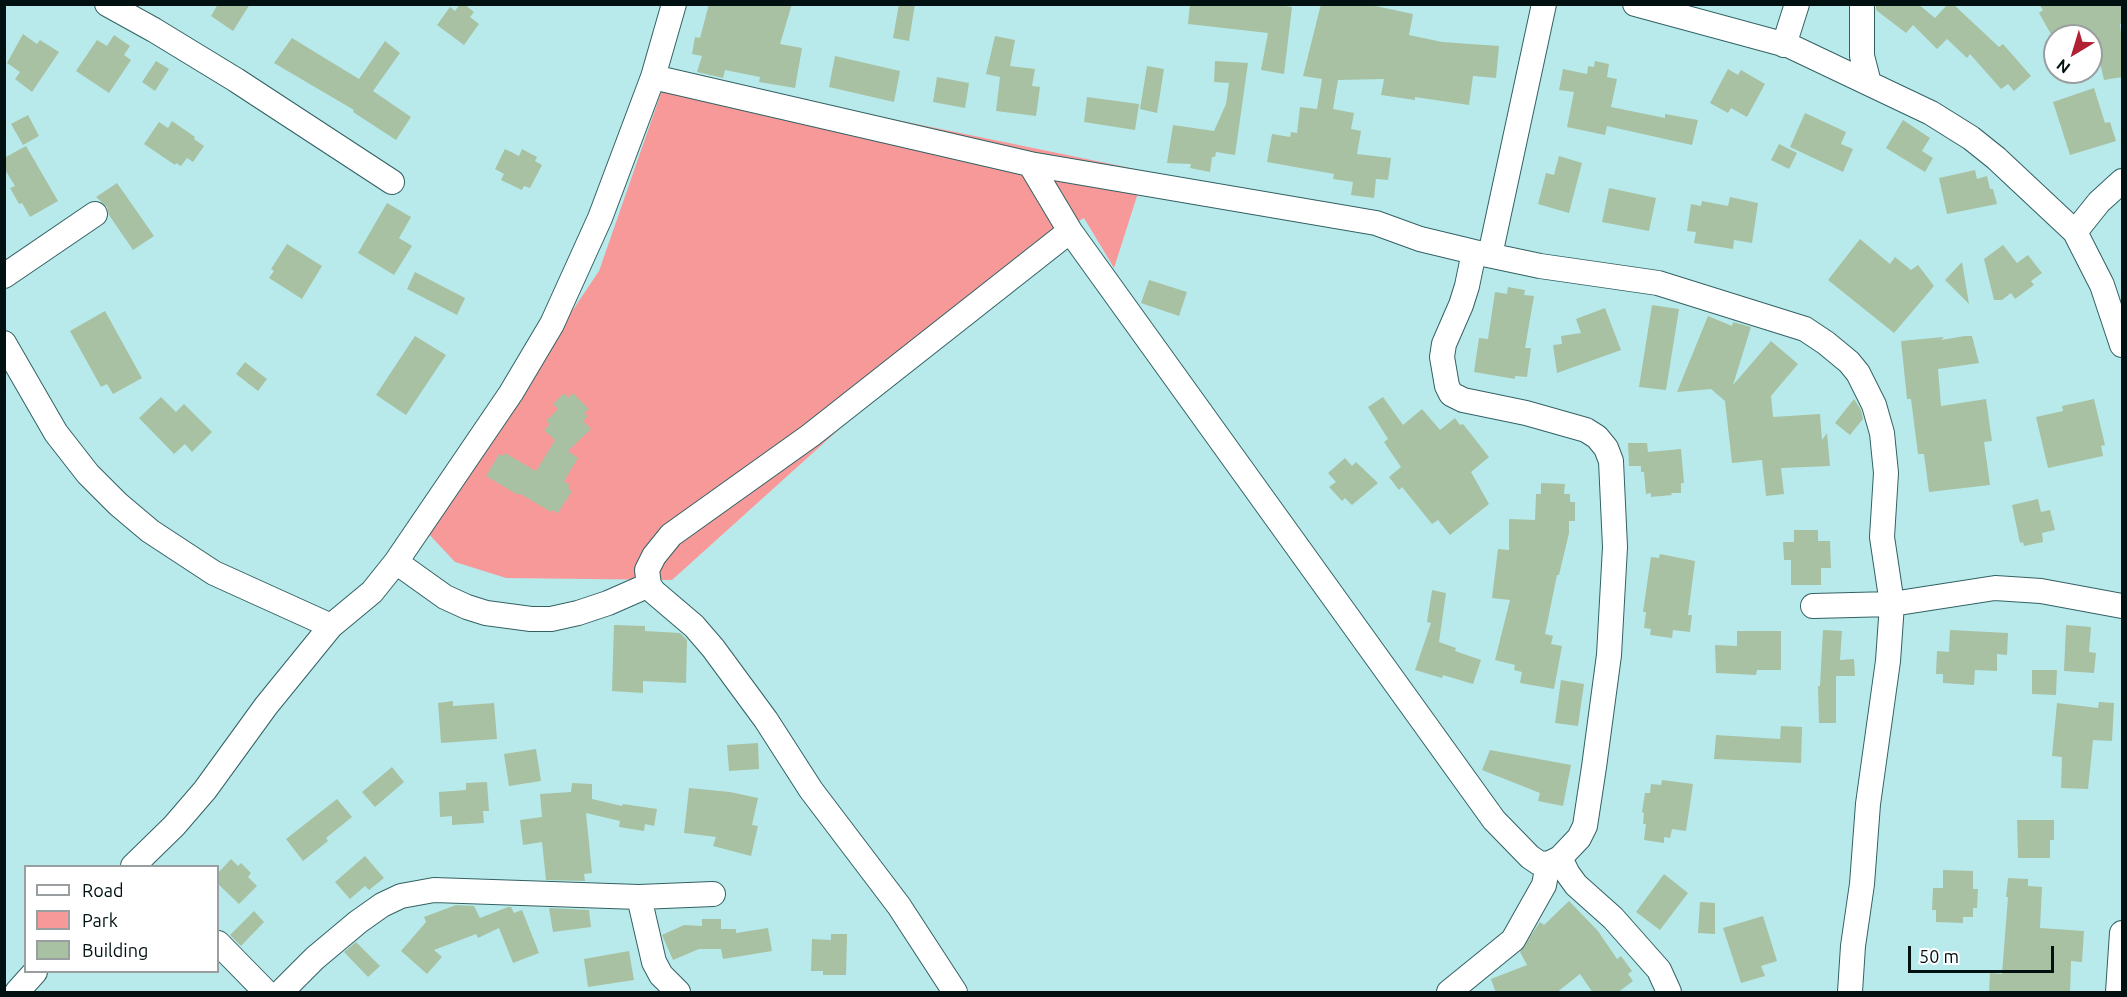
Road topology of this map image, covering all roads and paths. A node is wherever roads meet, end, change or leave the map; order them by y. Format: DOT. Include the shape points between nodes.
graph roads {
  1 [pos="107,4"];
  2 [pos="674,4"];
  3 [pos="1544,4"];
  4 [pos="1635,4"];
  5 [pos="1797,4"];
  6 [pos="1862,4"];
  7 [pos="1784,45"];
  8 [pos="653,77"];
  9 [pos="1869,83"];
  10 [pos="1030,164"];
  11 [pos="2122,181"];
  12 [pos="392,182"];
  13 [pos="95,214"];
  14 [pos="1070,231"];
  15 [pos="2075,232"];
  16 [pos="1482,253"];
  17 [pos="4,276"];
  18 [pos="2117,309"];
  19 [pos="4,343"];
  20 [pos="2122,345"];
  21 [pos="396,562"];
  22 [pos="649,585"];
  23 [pos="1892,604"];
  24 [pos="1814,606"];
  25 [pos="2122,606"];
  26 [pos="331,626"];
  27 [pos="1554,861"];
  28 [pos="137,865"];
  29 [pos="713,894"];
  30 [pos="639,897"];
  31 [pos="2122,933"];
  32 [pos="219,944"];
  33 [pos="34,973"];
  34 [pos="17,993"];
  35 [pos="266,993"];
  36 [pos="281,993"];
  37 [pos="678,993"];
  38 [pos="955,993"];
  39 [pos="1449,993"];
  40 [pos="1669,993"];
  41 [pos="1850,993"];
  42 [pos="2118,993"];
  1 -- 12 [label="street" via="236,80"];
  2 -- 8 [label="street"];
  3 -- 16 [label="street"];
  4 -- 7 [label="street"];
  5 -- 7 [label="street"];
  6 -- 9 [label="street" via="1862,56"];
  7 -- 9 [label="street"];
  8 -- 10 [label="street"];
  8 -- 21 [label="street" via="600,218 552,324 511,393"];
  9 -- 15 [label="street" via="1931,113 1971,138"];
  10 -- 14 [label="street"];
  10 -- 16 [label="street" via="1376,223 1420,239"];
  11 -- 15 [label="street"];
  13 -- 17 [label="street"];
  14 -- 22 [label="street" via="811,435 671,535 654,556 648,570"];
  14 -- 27 [label="street" via="1494,820 1530,857 1539,863"];
  15 -- 18 [label="street"];
  16 -- 23 [label="street" via="1540,266 1658,283 1805,329 1826,342 1858,373 1882,433 1886,473 1882,537"];
  16 -- 27 [label="street" via="1444,344 1442,357 1451,394 1586,430 1606,448 1611,461 1615,547 1609,655 1585,826 1573,846"];
  18 -- 20 [label="street"];
  19 -- 26 [label="street" via="56,433 118,504 150,531 214,573"];
  21 -- 22 [label="street" via="445,597 467,607 531,619 578,613"];
  21 -- 26 [label="street" via="372,592"];
  22 -- 38 [label="street" via="694,626 719,657 811,790 899,906"];
  23 -- 24 [label="street"];
  23 -- 25 [label="street" via="1995,588 2041,591"];
  23 -- 41 [label="street"];
  26 -- 28 [label="street" via="266,706 206,790"];
  27 -- 39 [label="street" via="1513,940"];
  27 -- 40 [label="street" via="1659,970"];
  29 -- 30 [label="street"];
  30 -- 36 [label="street" via="434,890 400,896 358,922"];
  30 -- 37 [label="street" via="654,962"];
  31 -- 42 [label="street"];
  32 -- 35 [label="street"];
  33 -- 34 [label="street"];
}
